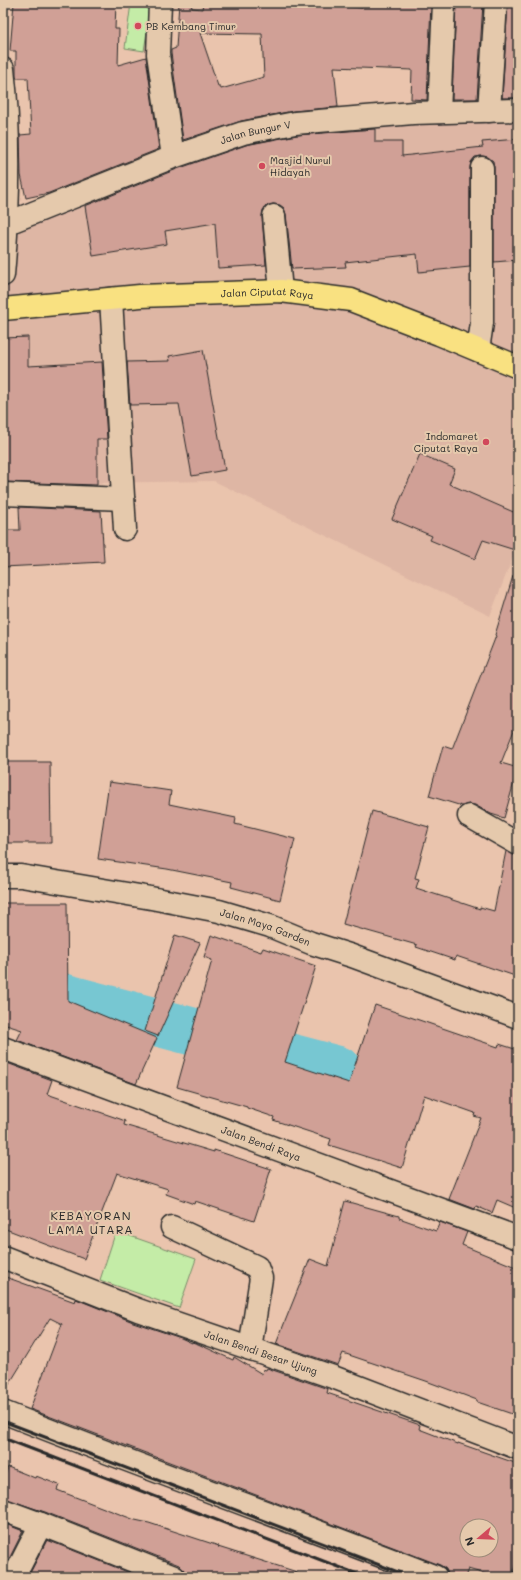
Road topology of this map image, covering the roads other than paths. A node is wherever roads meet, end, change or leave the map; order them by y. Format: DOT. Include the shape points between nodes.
graph roads {
  1 [pos="160,3"];
  2 [pos="444,3"];
  3 [pos="496,3"];
  4 [pos="3,69"];
  5 [pos="518,110"];
  6 [pos="489,111"];
  7 [pos="439,112"];
  8 [pos="173,157"];
  9 [pos="482,168"];
  10 [pos="274,216"];
  11 [pos="8,223"];
  12 [pos="3,275"];
  13 [pos="280,291"];
  14 [pos="111,299"];
  15 [pos="3,309"];
  16 [pos="478,350"];
  17 [pos="518,367"];
  18 [pos="3,494"];
  19 [pos="123,499"];
  20 [pos="125,529"];
  21 [pos="469,816"];
  22 [pos="518,844"];
  23 [pos="3,876"];
  24 [pos="518,1017"];
  25 [pos="3,1048"];
  26 [pos="172,1227"];
  27 [pos="518,1238"];
  28 [pos="3,1257"];
  29 [pos="250,1349"];
  30 [pos="3,1412"];
  31 [pos="518,1448"];
  32 [pos="3,1510"];
  33 [pos="41,1524"];
  34 [pos="14,1577"];
  35 [pos="174,1577"];
  36 [pos="436,1577"];
  1 -- 8 [label="street" via="158,54"];
  2 -- 7 [label="street"];
  3 -- 6 [label="street"];
  4 -- 11 [label="street" via="7,100"];
  5 -- 6 [label="street, Jalan Bungur V"];
  6 -- 7 [label="street, Jalan Bungur V"];
  7 -- 8 [label="street, Jalan Bungur V" via="286,125 243,133"];
  8 -- 11 [label="street, Jalan Bungur V"];
  9 -- 16 [label="street" via="482,323"];
  10 -- 13 [label="street"];
  11 -- 12 [label="street"];
  13 -- 14 [label="main road, Jalan Ciputat Raya"];
  13 -- 16 [label="main road, Jalan Ciputat Raya" via="351,300"];
  14 -- 15 [label="main road, Jalan Ciputat Raya"];
  14 -- 19 [label="street"];
  16 -- 17 [label="main road, Jalan Ciputat Raya"];
  18 -- 19 [label="street"];
  19 -- 20 [label="street"];
  21 -- 22 [label="street"];
  23 -- 24 [label="street, Jalan Maya Garden" via="21,876 219,911 270,926"];
  25 -- 27 [label="street, Jalan Bendi Raya"];
  26 -- 29 [label="street" via="257,1267 261,1278"];
  28 -- 29 [label="street, Jalan Bendi Besar Ujung" via="138,1310"];
  29 -- 31 [label="street, Jalan Bendi Besar Ujung" via="333,1377"];
  30 -- 36 [label="street"];
  32 -- 33 [label="street"];
  33 -- 34 [label="street"];
  33 -- 35 [label="street"];
}
